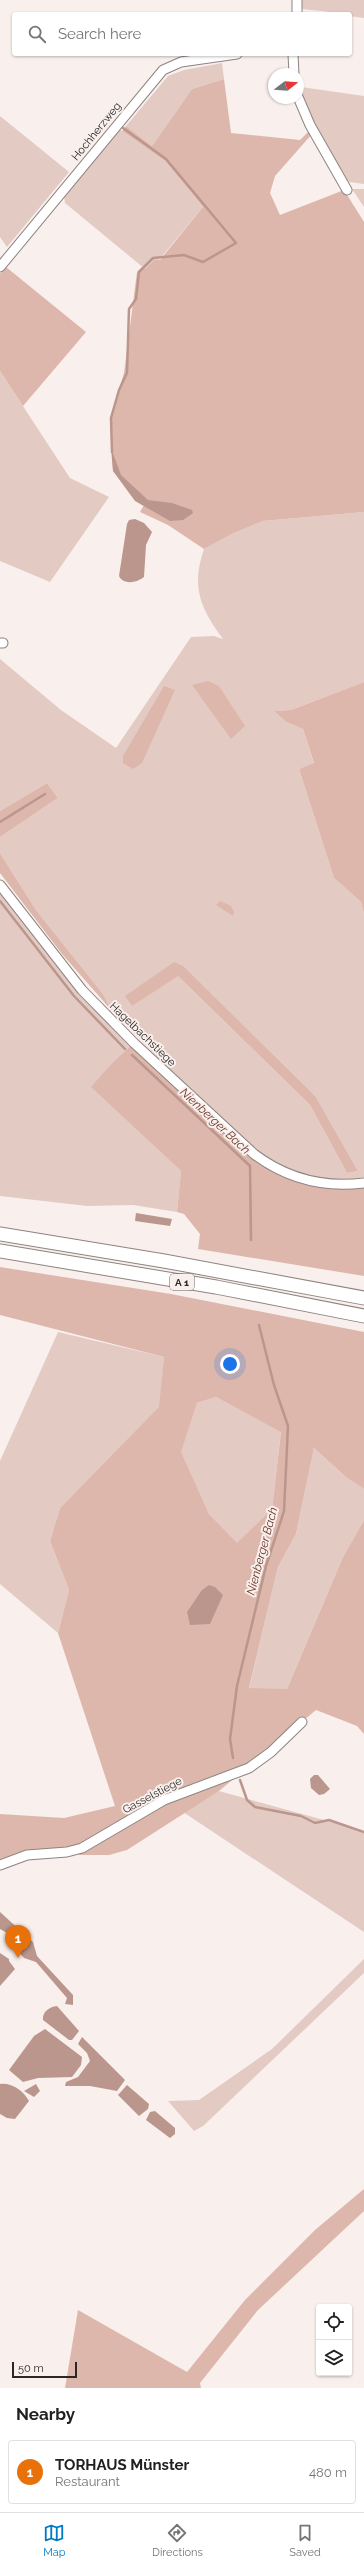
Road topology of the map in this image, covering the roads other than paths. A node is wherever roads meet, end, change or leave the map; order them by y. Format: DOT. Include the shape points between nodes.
graph roads {
  1 [pos="298,0"];
  2 [pos="297,12"];
  3 [pos="223,56"];
  4 [pos="293,56"];
  5 [pos="294,68"];
  6 [pos="301,104"];
  7 [pos="347,190"];
  8 [pos="0,267"];
  9 [pos="0,885"];
  10 [pos="364,1182"];
  11 [pos="0,1234"];
  12 [pos="0,1251"];
  13 [pos="364,1298"];
  14 [pos="364,1316"];
  15 [pos="302,1722"];
  16 [pos="0,1865"];
  1 -- 2 [label="street"];
  3 -- 8 [label="street, Hochherzweg" via="181,62 163,70"];
  4 -- 5 [label="street"];
  6 -- 7 [label="street"];
  9 -- 10 [label="street, Hagelbachstiege" via="82,990 134,1043 254,1154 267,1164 300,1179 334,1185"];
  11 -- 13 [label="highway, A 1"];
  12 -- 14 [label="highway, A 1" via="208,1286"];
  15 -- 16 [label="street, Gasselstiege" via="271,1752 249,1768 164,1800 82,1848 27,1855"];
}
